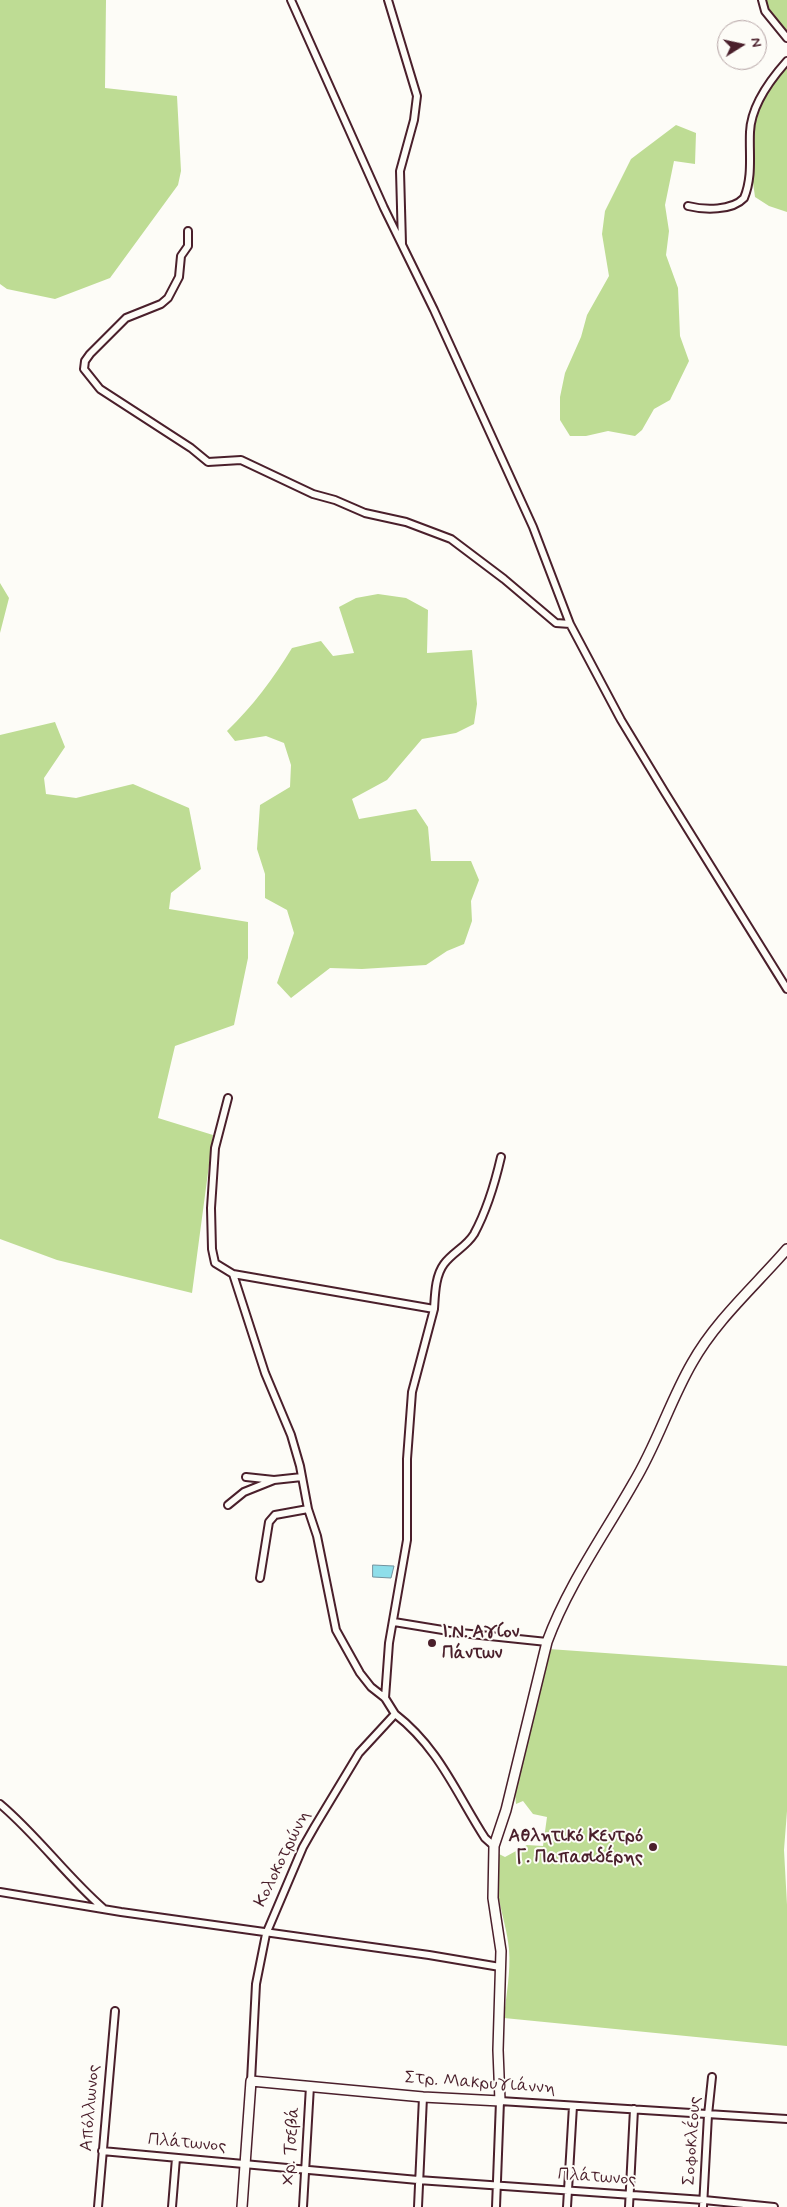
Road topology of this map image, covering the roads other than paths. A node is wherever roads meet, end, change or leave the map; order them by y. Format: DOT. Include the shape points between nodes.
graph roads {
  1 [pos="291,0"];
  2 [pos="388,0"];
  3 [pos="762,0"];
  4 [pos="787,38"];
  5 [pos="787,61"];
  6 [pos="688,206"];
  7 [pos="188,231"];
  8 [pos="402,246"];
  9 [pos="570,624"];
  10 [pos="787,990"];
  11 [pos="228,1098"];
  12 [pos="501,1157"];
  13 [pos="787,1249"];
  14 [pos="233,1274"];
  15 [pos="434,1309"];
  16 [pos="246,1477"];
  17 [pos="302,1477"];
  18 [pos="274,1480"];
  19 [pos="228,1505"];
  20 [pos="308,1509"];
  21 [pos="260,1578"];
  22 [pos="394,1622"];
  23 [pos="547,1642"];
  24 [pos="385,1698"];
  25 [pos="395,1714"];
  26 [pos="0,1804"];
  27 [pos="494,1846"];
  28 [pos="0,1892"];
  29 [pos="105,1909"];
  30 [pos="266,1934"];
  31 [pos="500,1967"];
  32 [pos="115,2011"];
  33 [pos="712,2077"];
  34 [pos="251,2081"];
  35 [pos="310,2086"];
  36 [pos="423,2097"];
  37 [pos="500,2101"];
  38 [pos="573,2106"];
  39 [pos="634,2109"];
  40 [pos="708,2115"];
  41 [pos="787,2119"];
  42 [pos="102,2151"];
  43 [pos="176,2158"];
  44 [pos="245,2164"];
  45 [pos="305,2169"];
  46 [pos="418,2180"];
  47 [pos="496,2184"];
  48 [pos="567,2191"];
  49 [pos="630,2195"];
  50 [pos="704,2203"];
  51 [pos="98,2207"];
  52 [pos="172,2207"];
  53 [pos="242,2207"];
  54 [pos="303,2207"];
  55 [pos="418,2207"];
  56 [pos="496,2207"];
  57 [pos="567,2207"];
  58 [pos="629,2207"];
  59 [pos="774,2207"];
  1 -- 8 [label="street"];
  2 -- 8 [label="street" via="417,96 400,171"];
  3 -- 4 [label="street" via="765,11"];
  5 -- 6 [label="street" via="756,108 750,130 750,179 744,198 733,205 715,208"];
  7 -- 9 [label="street" via="188,246 181,256 174,289 161,304 126,318 90,354 84,369 91,380 111,398 208,462 241,460 313,494 451,539 556,624"];
  8 -- 9 [label="street" via="533,527"];
  9 -- 10 [label="street" via="664,791"];
  11 -- 14 [label="street" via="215,1148 212,1250 215,1263"];
  12 -- 15 [label="street" via="474,1233 464,1247 444,1264 440,1273"];
  13 -- 23 [label="street" via="740,1300 693,1361 644,1466 556,1616"];
  14 -- 15 [label="street"];
  14 -- 17 [label="street" via="265,1373 291,1435"];
  15 -- 22 [label="street" via="412,1392 407,1459 407,1540"];
  16 -- 18 [label="street"];
  17 -- 18 [label="street"];
  17 -- 20 [label="street"];
  18 -- 19 [label="street" via="244,1492"];
  20 -- 21 [label="street" via="275,1515 269,1522"];
  20 -- 24 [label="street" via="318,1536 336,1630 360,1673"];
  22 -- 23 [label="street"];
  22 -- 24 [label="street"];
  23 -- 27 [label="street" via="506,1810"];
  24 -- 25 [label="street"];
  25 -- 27 [label="street" via="435,1753 485,1838"];
  25 -- 30 [label="street, Κολοκοτρώνη" via="359,1753 315,1826"];
  26 -- 29 [label="street"];
  27 -- 31 [label="street" via="493,1898 500,1936"];
  28 -- 29 [label="street"];
  29 -- 30 [label="street"];
  30 -- 31 [label="street"];
  30 -- 34 [label="street, Κολοκοτρώνη" via="256,1984"];
  31 -- 37 [label="street"];
  32 -- 42 [label="street, Απόλλωνος"];
  33 -- 40 [label="street, Σοφοκλέους"];
  34 -- 35 [label="street, Στρ. Μακρυγιάννη"];
  34 -- 44 [label="street, Κολοκοτρώνη"];
  35 -- 36 [label="street, Στρ. Μακρυγιάννη"];
  35 -- 45 [label="street, Χρ. Τσεβά"];
  36 -- 37 [label="street, Στρ. Μακρυγιάννη"];
  36 -- 46 [label="street"];
  37 -- 38 [label="street, Στρ. Μακρυγιάννη"];
  37 -- 47 [label="street"];
  38 -- 39 [label="street, Στρ. Μακρυγιάννη"];
  38 -- 48 [label="street"];
  39 -- 40 [label="street, Στρ. Μακρυγιάννη"];
  39 -- 49 [label="street"];
  40 -- 41 [label="street, Στρ. Μακρυγιάννη"];
  40 -- 50 [label="street, Σοφοκλέους"];
  42 -- 43 [label="street, Πλάτωνος"];
  42 -- 51 [label="street, Απόλλωνος"];
  43 -- 44 [label="street, Πλάτωνος"];
  43 -- 52 [label="street"];
  44 -- 45 [label="street, Πλάτωνος"];
  44 -- 53 [label="street, Κολοκοτρώνη"];
  45 -- 46 [label="street, Πλάτωνος"];
  45 -- 54 [label="street, Χρ. Τσεβά"];
  46 -- 47 [label="street, Πλάτωνος"];
  46 -- 55 [label="street"];
  47 -- 48 [label="street, Πλάτωνος"];
  47 -- 56 [label="street"];
  48 -- 49 [label="street, Πλάτωνος"];
  48 -- 57 [label="street"];
  49 -- 50 [label="street, Πλάτωνος"];
  49 -- 58 [label="street"];
  50 -- 59 [label="street, Πλάτωνος"];
}
